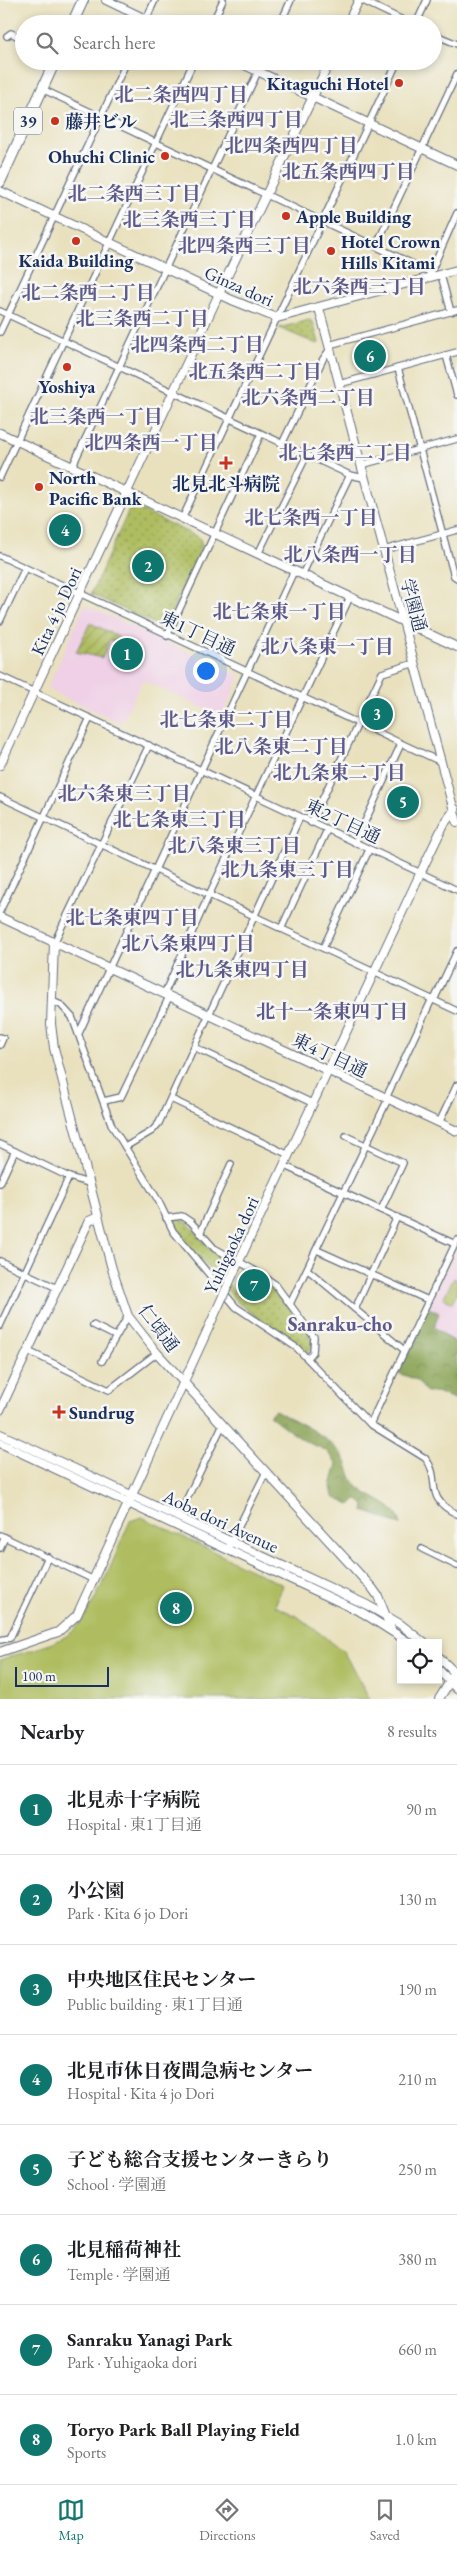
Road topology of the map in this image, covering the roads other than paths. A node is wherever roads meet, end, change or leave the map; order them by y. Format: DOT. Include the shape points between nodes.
graph roads {
  1 [pos="83,0"];
  2 [pos="106,0"];
  3 [pos="155,0"];
  4 [pos="223,0"];
  5 [pos="291,0"];
  6 [pos="360,0"];
  7 [pos="427,0"];
  8 [pos="76,15"];
  9 [pos="134,15"];
  10 [pos="148,15"];
  11 [pos="216,15"];
  12 [pos="284,15"];
  13 [pos="352,15"];
  14 [pos="392,15"];
  15 [pos="420,15"];
  16 [pos="15,35"];
  17 [pos="8,36"];
  18 [pos="442,38"];
  19 [pos="457,44"];
  20 [pos="51,70"];
  21 [pos="123,70"];
  22 [pos="190,70"];
  23 [pos="326,70"];
  24 [pos="394,70"];
  25 [pos="258,71"];
  26 [pos="457,74"];
  27 [pos="42,89"];
  28 [pos="314,97"];
  29 [pos="101,118"];
  30 [pos="369,124"];
  31 [pos="156,144"];
  32 [pos="422,149"];
  33 [pos="457,165"];
  34 [pos="212,170"];
  35 [pos="0,182"];
  36 [pos="0,191"];
  37 [pos="266,196"];
  38 [pos="457,213"];
  39 [pos="53,216"];
  40 [pos="322,222"];
  41 [pos="110,242"];
  42 [pos="376,246"];
  43 [pos="165,269"];
  44 [pos="457,270"];
  45 [pos="441,274"];
  46 [pos="430,275"];
  47 [pos="219,294"];
  48 [pos="320,308"];
  49 [pos="0,311"];
  50 [pos="454,311"];
  51 [pos="8,315"];
  52 [pos="277,318"];
  53 [pos="0,332"];
  54 [pos="65,341"];
  55 [pos="330,347"];
  56 [pos="457,352"];
  57 [pos="446,354"];
  58 [pos="118,367"];
  59 [pos="398,368"];
  60 [pos="339,384"];
  61 [pos="174,393"];
  62 [pos="457,395"];
  63 [pos="229,419"];
  64 [pos="0,433"];
  65 [pos="261,434"];
  66 [pos="457,439"];
  67 [pos="17,441"];
  68 [pos="282,444"];
  69 [pos="420,449"];
  70 [pos="307,455"];
  71 [pos="361,465"];
  72 [pos="72,467"];
  73 [pos="350,475"];
  74 [pos="0,478"];
  75 [pos="364,478"];
  76 [pos="127,493"];
  77 [pos="182,519"];
  78 [pos="457,530"];
  79 [pos="214,533"];
  80 [pos="442,534"];
  81 [pos="384,550"];
  82 [pos="258,554"];
  83 [pos="0,556"];
  84 [pos="25,568"];
  85 [pos="294,571"];
  86 [pos="302,575"];
  87 [pos="457,578"];
  88 [pos="80,595"];
  89 [pos="350,598"];
  90 [pos="0,621"];
  91 [pos="404,622"];
  92 [pos="167,636"];
  93 [pos="457,648"];
  94 [pos="415,663"];
  95 [pos="246,672"];
  96 [pos="0,676"];
  97 [pos="34,692"];
  98 [pos="302,699"];
  99 [pos="90,718"];
  100 [pos="358,725"];
  101 [pos="401,744"];
  102 [pos="148,745"];
  103 [pos="439,761"];
  104 [pos="0,765"];
  105 [pos="201,770"];
  106 [pos="256,796"];
  107 [pos="0,797"];
  108 [pos="456,808"];
  109 [pos="44,817"];
  110 [pos="300,817"];
  111 [pos="457,822"];
  112 [pos="311,823"];
  113 [pos="327,830"];
  114 [pos="100,843"];
  115 [pos="355,843"];
  116 [pos="369,850"];
  117 [pos="155,869"];
  118 [pos="420,874"];
  119 [pos="457,890"];
  120 [pos="209,895"];
  121 [pos="0,911"];
  122 [pos="0,917"];
  123 [pos="254,917"];
  124 [pos="281,929"];
  125 [pos="54,943"];
  126 [pos="323,948"];
  127 [pos="457,951"];
  128 [pos="109,968"];
  129 [pos="375,972"];
  130 [pos="167,996"];
  131 [pos="433,1000"];
  132 [pos="52,1001"];
  133 [pos="457,1011"];
  134 [pos="208,1015"];
  135 [pos="79,1033"];
  136 [pos="0,1037"];
  137 [pos="0,1045"];
  138 [pos="194,1048"];
  139 [pos="328,1070"];
  140 [pos="457,1085"];
  141 [pos="387,1098"];
  142 [pos="171,1099"];
  143 [pos="104,1101"];
  144 [pos="312,1103"];
  145 [pos="439,1123"];
  146 [pos="457,1131"];
  147 [pos="346,1136"];
  148 [pos="0,1144"];
  149 [pos="366,1145"];
  150 [pos="124,1147"];
  151 [pos="15,1151"];
  152 [pos="289,1155"];
  153 [pos="231,1164"];
  154 [pos="285,1166"];
  155 [pos="69,1176"];
  156 [pos="0,1183"];
  157 [pos="88,1183"];
  158 [pos="344,1193"];
  159 [pos="381,1210"];
  160 [pos="98,1217"];
  161 [pos="397,1217"];
  162 [pos="166,1218"];
  163 [pos="200,1233"];
  164 [pos="456,1242"];
  165 [pos="317,1250"];
  166 [pos="0,1261"];
  167 [pos="239,1262"];
  168 [pos="308,1270"];
  169 [pos="25,1273"];
  170 [pos="370,1274"];
  171 [pos="57,1288"];
  172 [pos="428,1300"];
  173 [pos="290,1304"];
  174 [pos="355,1309"];
  175 [pos="128,1316"];
  176 [pos="94,1325"];
  177 [pos="0,1326"];
  178 [pos="115,1336"];
  179 [pos="404,1350"];
  180 [pos="28,1351"];
  181 [pos="157,1353"];
  182 [pos="308,1358"];
  183 [pos="102,1361"];
  184 [pos="184,1382"];
  185 [pos="0,1410"];
  186 [pos="223,1424"];
  187 [pos="370,1424"];
  188 [pos="0,1434"];
  189 [pos="0,1443"];
  190 [pos="266,1472"];
  191 [pos="132,1495"];
  192 [pos="129,1503"];
  193 [pos="457,1514"];
  194 [pos="178,1517"];
  195 [pos="3,1536"];
  196 [pos="229,1546"];
  197 [pos="0,1548"];
  198 [pos="422,1549"];
  199 [pos="48,1557"];
  200 [pos="457,1566"];
  201 [pos="94,1580"];
  202 [pos="386,1617"];
  203 [pos="390,1629"];
  204 [pos="404,1639"];
  205 [pos="418,1639"];
  206 [pos="0,1640"];
  207 [pos="0,1652"];
  208 [pos="442,1660"];
  209 [pos="442,1673"];
  210 [pos="456,1674"];
  211 [pos="449,1680"];
  212 [pos="457,1690"];
  213 [pos="439,1699"];
  1 -- 8 [label="highway"];
  2 -- 9 [label="street"];
  3 -- 10 [label="street"];
  4 -- 11 [label="street"];
  5 -- 12 [label="street"];
  6 -- 13 [label="street"];
  6 -- 14 [label="street"];
  7 -- 15 [label="street"];
  16 -- 17 [label="street"];
  18 -- 19 [label="street"];
  20 -- 27 [label="highway, 39"];
  21 -- 29 [label="street"];
  22 -- 31 [label="street"];
  23 -- 28 [label="street, Kita 4 jo Dori"];
  24 -- 30 [label="street"];
  25 -- 28 [label="street"];
  25 -- 34 [label="street"];
  26 -- 32 [label="street"];
  27 -- 29 [label="street"];
  27 -- 35 [label="highway, 39"];
  28 -- 30 [label="street"];
  28 -- 37 [label="street, Kita 4 jo Dori"];
  29 -- 31 [label="street"];
  29 -- 39 [label="street"];
  30 -- 32 [label="street"];
  30 -- 40 [label="street"];
  31 -- 34 [label="street"];
  31 -- 41 [label="street"];
  32 -- 33 [label="street"];
  32 -- 42 [label="street"];
  34 -- 37 [label="street"];
  34 -- 43 [label="street"];
  36 -- 39 [label="street, Ginza dori"];
  37 -- 40 [label="street"];
  37 -- 47 [label="street, Kita 4 jo Dori"];
  38 -- 46 [label="street"];
  39 -- 41 [label="street, Ginza dori"];
  39 -- 51 [label="street"];
  40 -- 42 [label="street"];
  40 -- 52 [label="street"];
  41 -- 43 [label="street, Ginza dori"];
  41 -- 54 [label="street"];
  42 -- 46 [label="street"];
  43 -- 47 [label="street, Ginza dori"];
  43 -- 58 [label="street"];
  44 -- 45 [label="street"];
  45 -- 46 [label="street"];
  45 -- 50 [label="street"];
  46 -- 48 [label="street"];
  47 -- 52 [label="street, Ginza dori"];
  47 -- 61 [label="street, Kita 4 jo Dori"];
  48 -- 52 [label="street"];
  48 -- 55 [label="street, 学園通"];
  49 -- 51 [label="street"];
  50 -- 55 [label="street"];
  51 -- 53 [label="street"];
  51 -- 54 [label="street"];
  52 -- 63 [label="street"];
  54 -- 58 [label="street"];
  54 -- 67 [label="street"];
  55 -- 60 [label="street, 学園通"];
  55 -- 68 [label="street"];
  56 -- 57 [label="street"];
  57 -- 59 [label="street"];
  57 -- 62 [label="street"];
  58 -- 61 [label="street"];
  58 -- 72 [label="street"];
  59 -- 60 [label="street"];
  59 -- 69 [label="street"];
  60 -- 71 [label="street, 学園通"];
  61 -- 63 [label="street"];
  61 -- 76 [label="street, Kita 4 jo Dori"];
  63 -- 65 [label="street"];
  63 -- 77 [label="street"];
  64 -- 67 [label="street"];
  65 -- 68 [label="street"];
  65 -- 79 [label="street"];
  66 -- 69 [label="street"];
  67 -- 72 [label="street"];
  67 -- 74 [label="street"];
  68 -- 70 [label="street"];
  69 -- 71 [label="street"];
  69 -- 80 [label="street"];
  70 -- 73 [label="street"];
  70 -- 82 [label="street"];
  71 -- 75 [label="street, 学園通"];
  72 -- 76 [label="street"];
  73 -- 75 [label="street"];
  73 -- 86 [label="street"];
  75 -- 81 [label="street, 学園通"];
  76 -- 77 [label="street"];
  76 -- 88 [label="street, Kita 4 jo Dori"];
  77 -- 79 [label="street"];
  78 -- 80 [label="street"];
  79 -- 82 [label="street"];
  79 -- 92 [label="street"];
  80 -- 81 [label="street"];
  80 -- 87 [label="street"];
  81 -- 91 [label="street, 学園通"];
  82 -- 85 [label="street"];
  83 -- 84 [label="street, 東1丁目通"];
  84 -- 88 [label="street, 東1丁目通"];
  84 -- 90 [label="street"];
  85 -- 86 [label="street"];
  85 -- 95 [label="street"];
  86 -- 89 [label="street"];
  88 -- 92 [label="street, 東1丁目通"];
  88 -- 97 [label="street, Kita 4 jo Dori"];
  89 -- 91 [label="street"];
  89 -- 98 [label="street"];
  91 -- 93 [label="street"];
  91 -- 94 [label="street, 学園通"];
  92 -- 95 [label="street, 東1丁目通"];
  94 -- 100 [label="street" via="382,673"];
  94 -- 103 [label="street, 学園通"];
  95 -- 98 [label="street, 東1丁目通"];
  95 -- 105 [label="street"];
  96 -- 97 [label="street, 東2丁目通"];
  97 -- 99 [label="street, 東2丁目通"];
  97 -- 104 [label="street, Kita 4 jo Dori"];
  98 -- 100 [label="street, 東1丁目通"];
  98 -- 106 [label="street"];
  99 -- 102 [label="street, 東2丁目通"];
  99 -- 109 [label="street"];
  100 -- 101 [label="street, 東1丁目通"];
  100 -- 112 [label="street"];
  101 -- 103 [label="street, 東1丁目通"];
  101 -- 115 [label="street"];
  102 -- 105 [label="street, 東2丁目通"];
  102 -- 114 [label="street"];
  103 -- 108 [label="street, 学園通"];
  105 -- 106 [label="street, 東2丁目通"];
  105 -- 117 [label="street"];
  106 -- 110 [label="street, 東2丁目通"];
  106 -- 120 [label="street"];
  107 -- 109 [label="street"];
  108 -- 111 [label="street, 学園通"];
  108 -- 118 [label="street, Yuhigaoka dori" via="444,824"];
  109 -- 114 [label="street"];
  109 -- 121 [label="street"];
  110 -- 112 [label="street, 東2丁目通"];
  110 -- 123 [label="street"];
  112 -- 113 [label="street, 東2丁目通"];
  113 -- 115 [label="street, 東2丁目通"];
  113 -- 124 [label="street"];
  114 -- 117 [label="street"];
  114 -- 125 [label="street"];
  115 -- 116 [label="street, 東2丁目通"];
  116 -- 118 [label="street, 東2丁目通"];
  116 -- 126 [label="street"];
  117 -- 120 [label="street"];
  117 -- 128 [label="street"];
  118 -- 119 [label="street, 東2丁目通"];
  118 -- 129 [label="street, Yuhigaoka dori"];
  120 -- 123 [label="street"];
  120 -- 130 [label="street"];
  122 -- 125 [label="street, 東4丁目通"];
  123 -- 124 [label="street"];
  123 -- 134 [label="street"];
  124 -- 126 [label="street"];
  125 -- 128 [label="street, 東4丁目通"];
  125 -- 132 [label="street, 仁頃通"];
  126 -- 129 [label="street"];
  127 -- 131 [label="street"];
  128 -- 130 [label="street, 東4丁目通"];
  128 -- 135 [label="street"];
  129 -- 131 [label="street"];
  129 -- 139 [label="street, Yuhigaoka dori"];
  130 -- 134 [label="street, 東4丁目通"];
  130 -- 143 [label="street" via="120,1097"];
  131 -- 133 [label="street"];
  131 -- 141 [label="street"];
  132 -- 135 [label="street" via="72,1017"];
  132 -- 157 [label="street, 仁頃通" via="54,1048"];
  134 -- 138 [label="street"];
  134 -- 139 [label="street, 東4丁目通"];
  135 -- 143 [label="street"];
  136 -- 137 [label="street" via="3,1038"];
  138 -- 142 [label="street"];
  138 -- 144 [label="street"];
  139 -- 141 [label="street, 東4丁目通"];
  139 -- 144 [label="street, Yuhigaoka dori"];
  140 -- 145 [label="street"];
  141 -- 145 [label="street, 東4丁目通"];
  141 -- 149 [label="street"];
  142 -- 150 [label="street" via="152,1131"];
  142 -- 152 [label="street"];
  143 -- 150 [label="street" via="112,1126"];
  144 -- 152 [label="street, Yuhigaoka dori"];
  145 -- 146 [label="street, 東4丁目通"];
  147 -- 149 [label="street"];
  148 -- 151 [label="street"];
  149 -- 158 [label="street"];
  149 -- 159 [label="street" via="403,1163"];
  150 -- 162 [label="street"];
  151 -- 155 [label="street"];
  151 -- 156 [label="street"];
  152 -- 154 [label="street, Yuhigaoka dori"];
  153 -- 163 [label="street"];
  154 -- 158 [label="street"];
  154 -- 167 [label="street, Yuhigaoka dori"];
  155 -- 157 [label="street"];
  155 -- 169 [label="street"];
  157 -- 160 [label="street, 仁頃通"];
  158 -- 159 [label="street"];
  158 -- 165 [label="street"];
  159 -- 161 [label="street"];
  160 -- 171 [label="street" via="89,1221"];
  160 -- 175 [label="street, 仁頃通"];
  161 -- 164 [label="street"];
  161 -- 170 [label="street"];
  162 -- 163 [label="street" via="182,1216"];
  162 -- 182 [label="street" via="173,1231 236,1307"];
  163 -- 167 [label="street" via="214,1248"];
  164 -- 172 [label="street"];
  165 -- 168 [label="street"];
  165 -- 170 [label="street"];
  166 -- 169 [label="street"];
  167 -- 173 [label="street" via="275,1284"];
  167 -- 184 [label="street, Yuhigaoka dori, bridge"];
  168 -- 173 [label="street"];
  168 -- 174 [label="street"];
  169 -- 171 [label="street"];
  169 -- 177 [label="street"];
  170 -- 172 [label="street"];
  170 -- 174 [label="street"];
  171 -- 180 [label="street"];
  172 -- 179 [label="street"];
  173 -- 182 [label="street" via="314,1337 313,1352"];
  174 -- 179 [label="street"];
  175 -- 178 [label="street"];
  175 -- 181 [label="street, 仁頃通"];
  176 -- 178 [label="street"];
  178 -- 183 [label="street"];
  179 -- 187 [label="street"];
  180 -- 181 [label="street" via="109,1390"];
  180 -- 185 [label="street"];
  181 -- 184 [label="street, 仁頃通"];
  182 -- 187 [label="street"];
  184 -- 186 [label="street, 仁頃通"];
  184 -- 191 [label="street, Yuhigaoka dori"];
  186 -- 190 [label="street, 仁頃通"];
  186 -- 194 [label="street"];
  187 -- 193 [label="street" via="426,1458 431,1464 435,1496"];
  188 -- 191 [label="street, Aoba dori Avenue"];
  189 -- 192 [label="street, Aoba dori Avenue"];
  190 -- 196 [label="street"];
  190 -- 202 [label="street, 仁頃通" via="378,1596"];
  191 -- 192 [label="street, Yuhigaoka dori"];
  191 -- 194 [label="street, Aoba dori Avenue"];
  192 -- 196 [label="street, Aoba dori Avenue"];
  192 -- 201 [label="street, Yuhigaoka dori"];
  194 -- 196 [label="street, Aoba dori Avenue"];
  195 -- 197 [label="street"];
  195 -- 199 [label="street"];
  196 -- 202 [label="street, Aoba dori Avenue" via="367,1605"];
  196 -- 203 [label="street, Aoba dori Avenue"];
  198 -- 200 [label="street"];
  199 -- 201 [label="street"];
  199 -- 206 [label="street" via="10,1638"];
  201 -- 207 [label="street, Yuhigaoka dori" via="77,1615 69,1624 38,1640"];
  202 -- 203 [label="street, 仁頃通"];
  202 -- 205 [label="street, Aoba dori Avenue"];
  203 -- 204 [label="street, Aoba dori Avenue"];
  208 -- 210 [label="street"];
  209 -- 211 [label="street"];
  210 -- 211 [label="street"];
  211 -- 212 [label="street"];
  211 -- 213 [label="street"];
}
